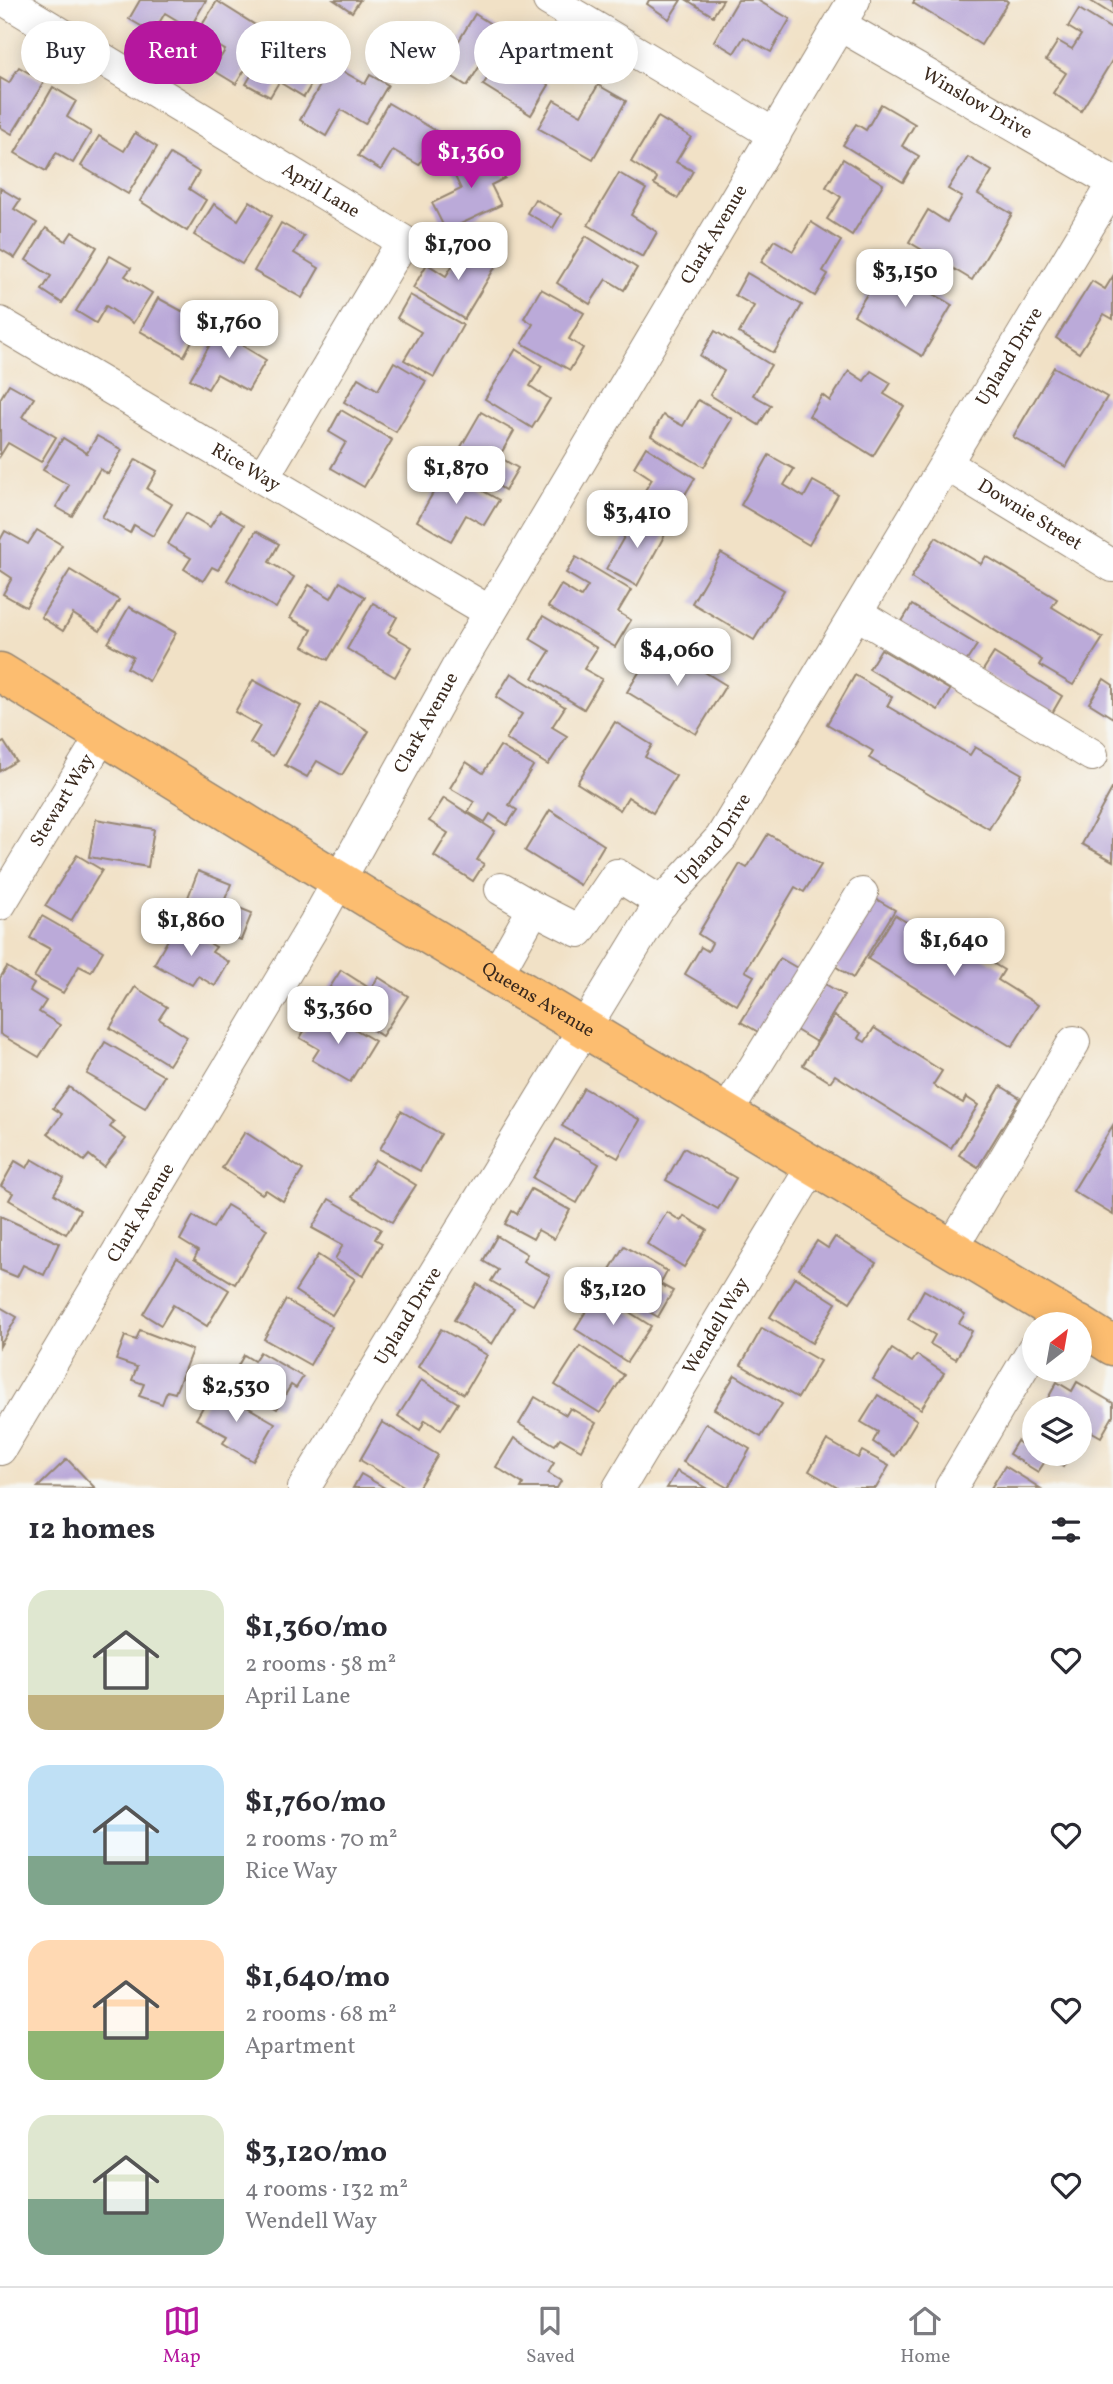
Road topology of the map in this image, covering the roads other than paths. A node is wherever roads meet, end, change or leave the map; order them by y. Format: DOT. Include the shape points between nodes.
graph roads {
  1 [pos="5,0"];
  2 [pos="550,0"];
  3 [pos="847,12"];
  4 [pos="775,135"];
  5 [pos="1113,184"];
  6 [pos="0,323"];
  7 [pos="946,464"];
  8 [pos="263,477"];
  9 [pos="1113,566"];
  10 [pos="490,612"];
  11 [pos="856,613"];
  12 [pos="0,672"];
  13 [pos="103,734"];
  14 [pos="1092,755"];
  15 [pos="340,880"];
  16 [pos="500,889"];
  17 [pos="862,894"];
  18 [pos="662,903"];
  19 [pos="0,904"];
  20 [pos="534,908"];
  21 [pos="497,974"];
  22 [pos="587,1027"];
  23 [pos="1073,1042"];
  24 [pos="727,1112"];
  25 [pos="814,1164"];
  26 [pos="952,1248"];
  27 [pos="1052,1312"];
  28 [pos="1092,1335"];
  29 [pos="1113,1346"];
  30 [pos="1022,1368"];
  31 [pos="0,1449"];
  32 [pos="304,1488"];
  33 [pos="619,1488"];
  34 [pos="951,1488"];
  1 -- 8 [label="street, April Lane" via="403,241"];
  2 -- 4 [label="street"];
  3 -- 4 [label="street, Clark Avenue"];
  3 -- 5 [label="street, Winslow Drive"];
  4 -- 10 [label="street, Clark Avenue"];
  5 -- 7 [label="street, Upland Drive"];
  6 -- 8 [label="street, Rice Way"];
  7 -- 9 [label="street, Downie Street"];
  7 -- 11 [label="street, Upland Drive"];
  8 -- 10 [label="street, Rice Way"];
  10 -- 15 [label="street, Clark Avenue"];
  11 -- 14 [label="street"];
  11 -- 18 [label="street, Upland Drive" via="721,838"];
  12 -- 13 [label="main road, Queens Avenue"];
  13 -- 15 [label="main road, Queens Avenue"];
  13 -- 19 [label="street, Stewart Way"];
  15 -- 21 [label="main road, Queens Avenue"];
  15 -- 31 [label="street, Clark Avenue"];
  16 -- 20 [label="street"];
  17 -- 24 [label="street"];
  18 -- 20 [label="street" via="617,875 579,931"];
  18 -- 22 [label="street, Upland Drive"];
  20 -- 21 [label="street"];
  21 -- 22 [label="main road, Queens Avenue"];
  22 -- 24 [label="main road, Queens Avenue"];
  22 -- 32 [label="street, Upland Drive"];
  23 -- 26 [label="street"];
  24 -- 25 [label="main road, Queens Avenue"];
  25 -- 26 [label="main road, Queens Avenue"];
  25 -- 33 [label="street, Wendell Way"];
  26 -- 27 [label="main road, Queens Avenue"];
  28 -- 29 [label="main road, Queens Avenue"];
  30 -- 34 [label="street"];
}
